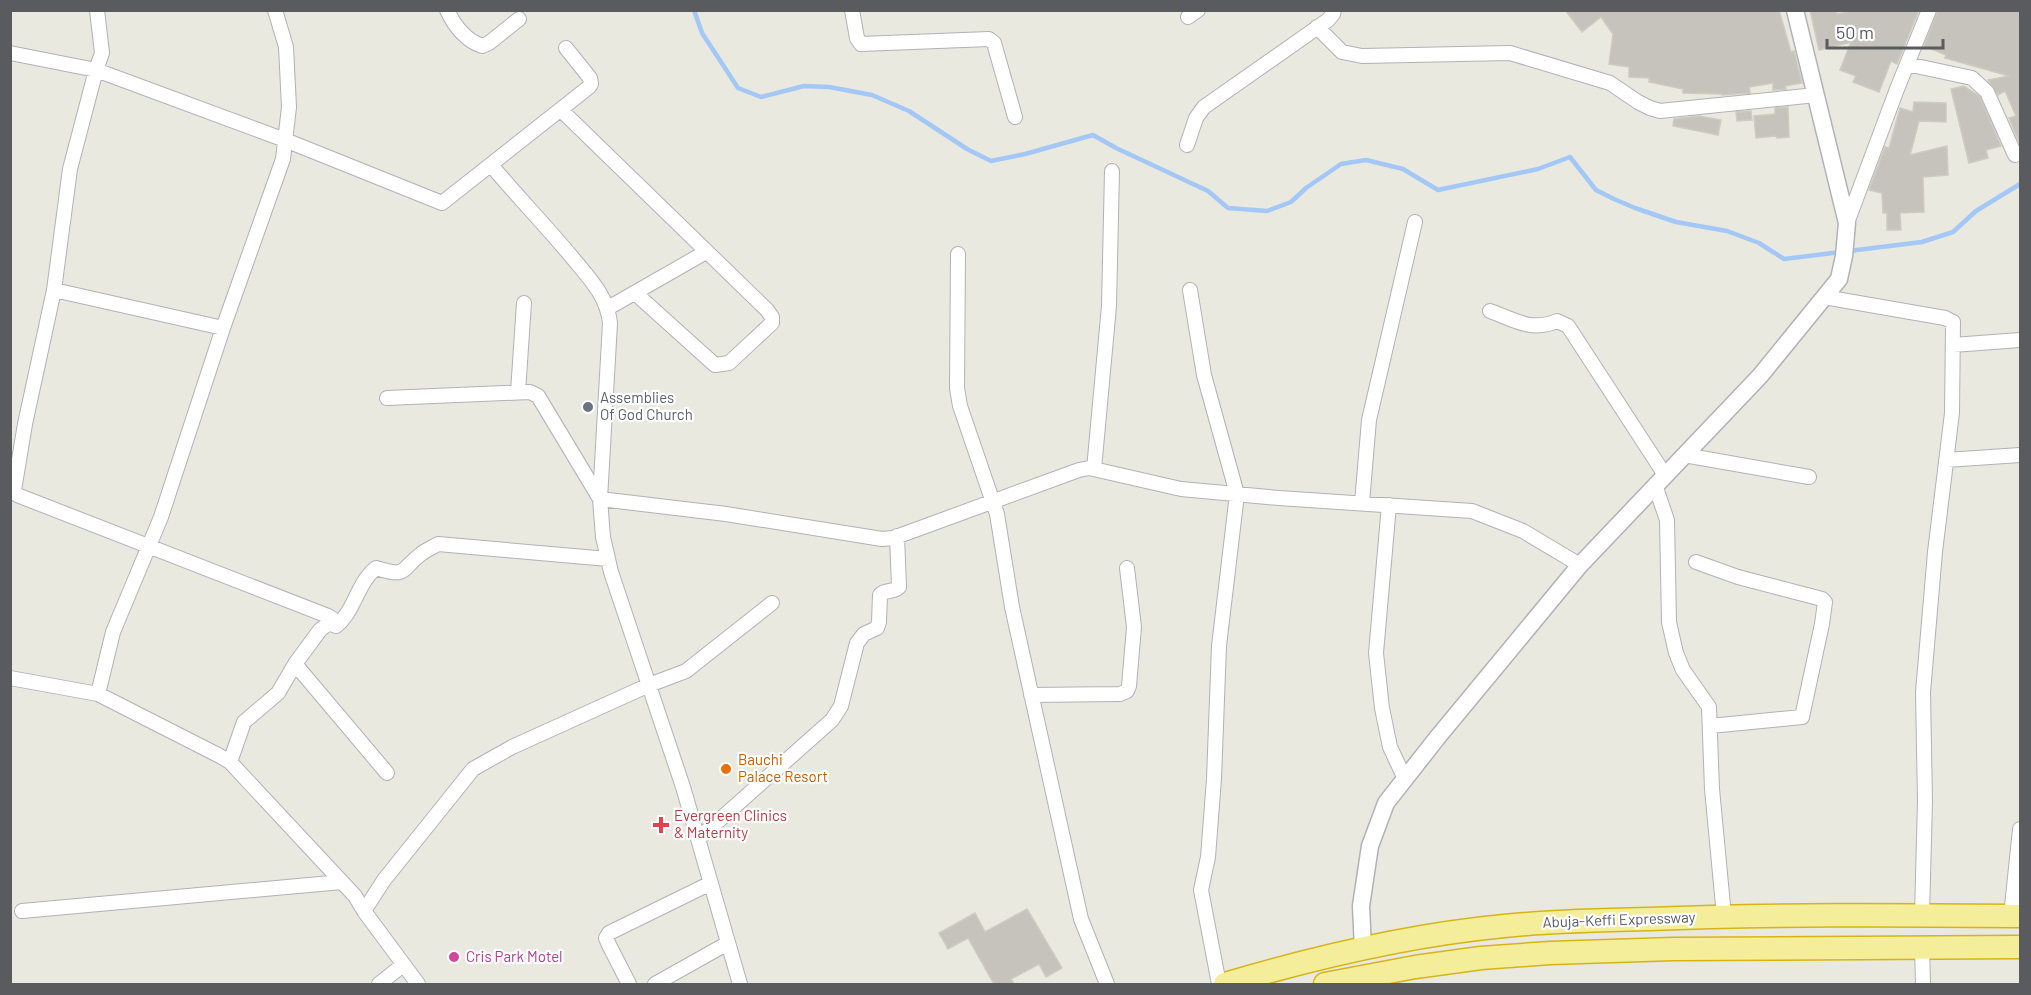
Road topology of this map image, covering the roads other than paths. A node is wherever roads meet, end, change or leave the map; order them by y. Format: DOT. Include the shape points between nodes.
graph roads {
  1 [pos="97,10"];
  2 [pos="275,10"];
  3 [pos="447,10"];
  4 [pos="852,10"];
  5 [pos="1334,10"];
  6 [pos="1796,10"];
  7 [pos="1929,10"];
  8 [pos="519,19"];
  9 [pos="1317,27"];
  10 [pos="566,48"];
  11 [pos="10,53"];
  12 [pos="1907,64"];
  13 [pos="96,70"];
  14 [pos="1815,95"];
  15 [pos="561,110"];
  16 [pos="1015,117"];
  17 [pos="285,140"];
  18 [pos="1187,145"];
  19 [pos="2015,155"];
  20 [pos="491,165"];
  21 [pos="1112,171"];
  22 [pos="1415,222"];
  23 [pos="1847,223"];
  24 [pos="706,252"];
  25 [pos="958,254"];
  26 [pos="54,290"];
  27 [pos="1190,290"];
  28 [pos="636,293"];
  29 [pos="1824,297"];
  30 [pos="524,303"];
  31 [pos="608,308"];
  32 [pos="1490,311"];
  33 [pos="223,328"];
  34 [pos="2020,340"];
  35 [pos="1953,345"];
  36 [pos="518,392"];
  37 [pos="387,398"];
  38 [pos="10,421"];
  39 [pos="25,424"];
  40 [pos="1684,455"];
  41 [pos="2020,455"];
  42 [pos="1946,460"];
  43 [pos="1094,469"];
  44 [pos="1809,477"];
  45 [pos="1660,480"];
  46 [pos="1237,494"];
  47 [pos="600,499"];
  48 [pos="993,501"];
  49 [pos="1362,503"];
  50 [pos="1389,505"];
  51 [pos="897,536"];
  52 [pos="149,546"];
  53 [pos="608,559"];
  54 [pos="1696,562"];
  55 [pos="1580,565"];
  56 [pos="1127,568"];
  57 [pos="772,603"];
  58 [pos="339,623"];
  59 [pos="295,664"];
  60 [pos="10,678"];
  61 [pos="649,685"];
  62 [pos="99,694"];
  63 [pos="1031,695"];
  64 [pos="1710,726"];
  65 [pos="230,762"];
  66 [pos="387,773"];
  67 [pos="1405,779"];
  68 [pos="2020,829"];
  69 [pos="698,839"];
  70 [pos="342,882"];
  71 [pos="711,883"];
  72 [pos="22,911"];
  73 [pos="364,911"];
  74 [pos="1922,915"];
  75 [pos="1724,916"];
  76 [pos="2016,916"];
  77 [pos="728,943"];
  78 [pos="1922,947"];
  79 [pos="2020,947"];
  80 [pos="1363,949"];
  81 [pos="404,965"];
  82 [pos="379,984"];
  83 [pos="418,984"];
  84 [pos="628,984"];
  85 [pos="655,984"];
  86 [pos="740,984"];
  87 [pos="1107,984"];
  88 [pos="1219,984"];
  89 [pos="1225,984"];
  90 [pos="1325,984"];
  91 [pos="1923,984"];
  1 -- 13 [label="street" via="102,53"];
  2 -- 17 [label="street" via="286,47 289,107"];
  3 -- 8 [label="street" via="454,26 482,46"];
  4 -- 16 [label="street" via="861,44 989,39 994,43"];
  5 -- 9 [label="street"];
  6 -- 14 [label="street"];
  7 -- 12 [label="street"];
  9 -- 14 [label="street" via="1342,52 1362,56 1510,53 1610,83 1660,111"];
  9 -- 18 [label="street" via="1204,106"];
  10 -- 15 [label="street" via="591,84"];
  11 -- 13 [label="street"];
  12 -- 19 [label="street" via="1972,78 1987,92"];
  12 -- 23 [label="street"];
  13 -- 17 [label="street"];
  13 -- 26 [label="street" via="70,169"];
  14 -- 23 [label="street"];
  15 -- 20 [label="street"];
  15 -- 24 [label="street"];
  17 -- 20 [label="street" via="442,203"];
  17 -- 33 [label="street" via="282,159"];
  20 -- 31 [label="street" via="601,293"];
  21 -- 43 [label="street" via="1108,306"];
  22 -- 49 [label="street" via="1369,420"];
  23 -- 29 [label="street" via="1839,279"];
  24 -- 28 [label="street"];
  24 -- 28 [label="street" via="772,318 772,323 729,363 715,364"];
  25 -- 48 [label="street" via="957,388"];
  26 -- 33 [label="street"];
  26 -- 39 [label="street"];
  27 -- 46 [label="street" via="1204,375"];
  28 -- 31 [label="street"];
  29 -- 35 [label="street" via="1945,318 1953,322"];
  29 -- 40 [label="street" via="1760,376"];
  30 -- 36 [label="street"];
  31 -- 47 [label="street"];
  32 -- 45 [label="street" via="1534,327 1557,321 1568,326"];
  33 -- 52 [label="street"];
  34 -- 35 [label="street"];
  35 -- 42 [label="street" via="1952,413"];
  36 -- 37 [label="street"];
  36 -- 47 [label="street" via="538,396"];
  38 -- 39 [label="street"];
  39 -- 52 [label="street" via="14,484 17,495"];
  40 -- 44 [label="street"];
  40 -- 45 [label="street"];
  41 -- 42 [label="street"];
  42 -- 74 [label="street" via="1923,692"];
  43 -- 46 [label="street" via="1181,489"];
  43 -- 48 [label="street" via="1078,470"];
  45 -- 55 [label="street"];
  45 -- 64 [label="street" via="1667,520 1669,622 1683,670 1708,707"];
  46 -- 49 [label="street"];
  46 -- 88 [label="street" via="1219,646 1214,779 1208,857 1201,890"];
  47 -- 51 [label="street" via="882,539"];
  47 -- 53 [label="street"];
  48 -- 51 [label="street"];
  48 -- 63 [label="street"];
  49 -- 50 [label="street"];
  50 -- 55 [label="street" via="1472,511 1523,531"];
  50 -- 67 [label="street" via="1376,653 1390,747"];
  51 -- 69 [label="street" via="900,587 880,595 879,622 857,644 841,706 832,720"];
  52 -- 58 [label="street"];
  52 -- 62 [label="street" via="113,632"];
  53 -- 58 [label="street" via="438,544 400,573 376,568"];
  53 -- 61 [label="street"];
  54 -- 64 [label="street" via="1825,602 1802,717"];
  55 -- 67 [label="street"];
  56 -- 63 [label="street" via="1134,627 1127,691"];
  57 -- 61 [label="street" via="686,671"];
  58 -- 59 [label="street" via="329,623 320,630"];
  59 -- 65 [label="street" via="278,693 244,722"];
  59 -- 66 [label="street"];
  60 -- 62 [label="street"];
  61 -- 69 [label="street"];
  61 -- 73 [label="street" via="512,747 473,769 384,879"];
  62 -- 65 [label="street"];
  63 -- 87 [label="street" via="1081,919"];
  64 -- 75 [label="street"];
  65 -- 70 [label="street"];
  67 -- 80 [label="street" via="1386,803 1370,846 1361,906"];
  68 -- 76 [label="street"];
  69 -- 71 [label="street"];
  70 -- 72 [label="street"];
  70 -- 73 [label="street"];
  71 -- 77 [label="street"];
  71 -- 84 [label="street" via="609,933 606,938"];
  73 -- 81 [label="street"];
  74 -- 75 [label="highway, Abuja-Keffi Expressway"];
  74 -- 76 [label="highway, Abuja-Keffi Expressway"];
  75 -- 80 [label="highway, Abuja-Keffi Expressway" via="1505,926"];
  77 -- 85 [label="street"];
  77 -- 86 [label="street"];
  78 -- 79 [label="highway, Abuja-Keffi Expressway"];
  78 -- 90 [label="highway, Abuja-Keffi Expressway" via="1550,953 1415,967"];
  78 -- 91 [label="street"];
  80 -- 89 [label="highway, Abuja-Keffi Expressway"];
  81 -- 82 [label="street"];
  81 -- 83 [label="street"];
}
